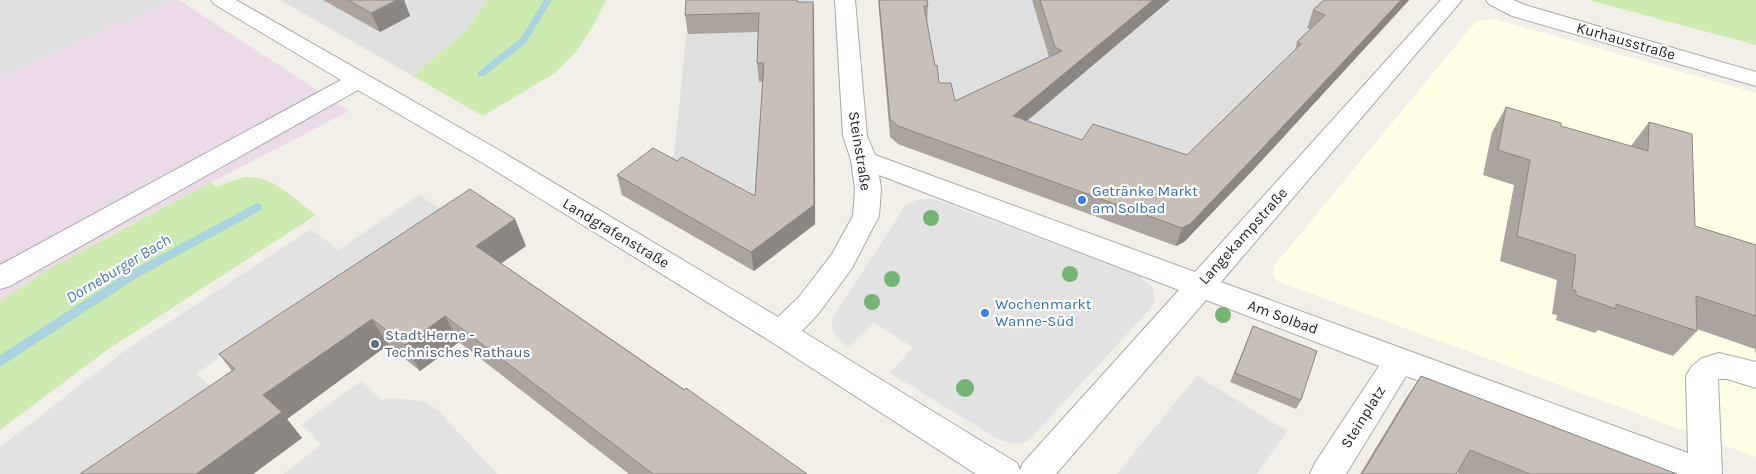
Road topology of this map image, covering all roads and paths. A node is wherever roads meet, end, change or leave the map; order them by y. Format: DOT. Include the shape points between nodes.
graph roads {
  1 [pos="221,0"];
  2 [pos="845,0"];
  3 [pos="1452,0"];
  4 [pos="1496,0"];
  5 [pos="1530,0"];
  6 [pos="1756,61"];
  7 [pos="1756,79"];
  8 [pos="358,80"];
  9 [pos="864,160"];
  10 [pos="0,278"];
  11 [pos="1199,286"];
  12 [pos="781,332"];
  13 [pos="1399,360"];
  14 [pos="1756,375"];
  15 [pos="1006,474"];
  16 [pos="1035,474"];
  17 [pos="1327,474"];
  18 [pos="1704,474"];
  1 -- 8 [label="street, Landgrafenstraße"];
  2 -- 9 [label="street, Steinstraße" via="855,136"];
  3 -- 11 [label="street, Langekampstraße"];
  4 -- 7 [label="street, Kurhausstraße" via="1520,11"];
  5 -- 6 [label="street, Kurhausstraße"];
  8 -- 10 [label="street"];
  8 -- 12 [label="street, Landgrafenstraße"];
  9 -- 11 [label="street, Am Solbad"];
  9 -- 12 [label="street, Steinstraße" via="868,189 866,216 842,261 809,306"];
  11 -- 13 [label="street, Am Solbad"];
  11 -- 16 [label="street, Langekampstraße"];
  12 -- 15 [label="street, Landgrafenstraße"];
  13 -- 17 [label="street, Steinplatz"];
  13 -- 18 [label="street, Am Solbad"];
  14 -- 18 [label="street" via="1728,366 1713,366 1702,376"];
}
